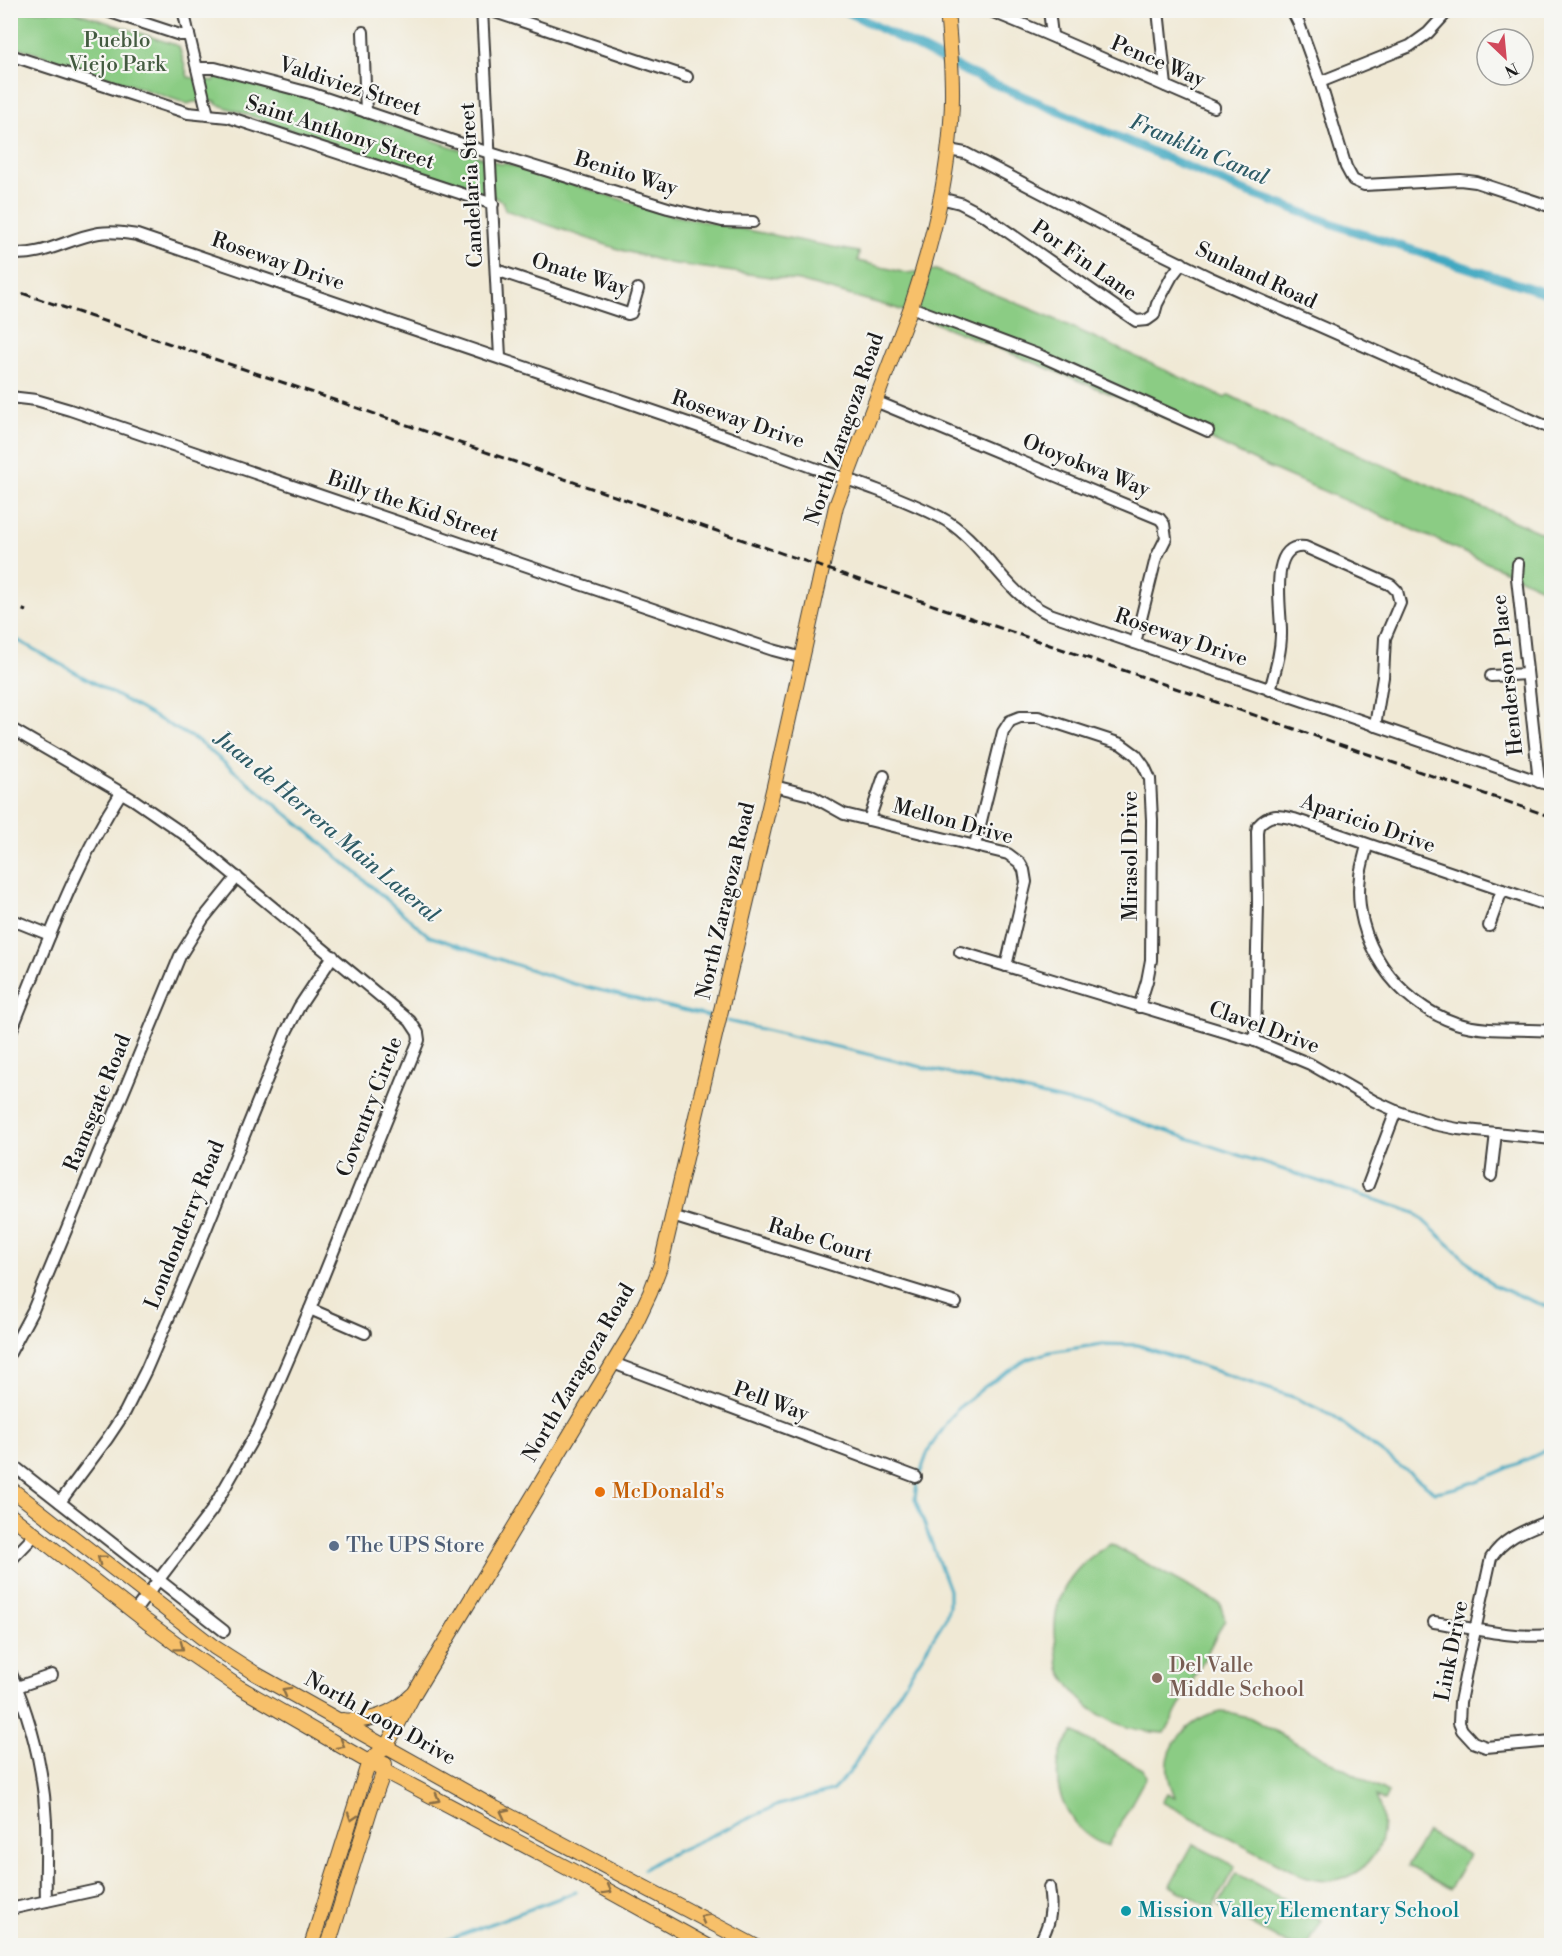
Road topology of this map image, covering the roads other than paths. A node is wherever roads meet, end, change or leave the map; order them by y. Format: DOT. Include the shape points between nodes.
graph roads {
  1 [pos="104,10"];
  2 [pos="183,10"];
  3 [pos="482,10"];
  4 [pos="489,10"];
  5 [pos="947,10"];
  6 [pos="988,10"];
  7 [pos="1048,10"];
  8 [pos="1158,10"];
  9 [pos="1292,10"];
  10 [pos="1449,10"];
  11 [pos="363,32"];
  12 [pos="189,35"];
  13 [pos="1052,36"];
  14 [pos="10,55"];
  15 [pos="197,68"];
  16 [pos="687,77"];
  17 [pos="1320,82"];
  18 [pos="1166,86"];
  19 [pos="1214,107"];
  20 [pos="366,112"];
  21 [pos="208,115"];
  22 [pos="949,150"];
  23 [pos="490,153"];
  24 [pos="940,198"];
  25 [pos="494,204"];
  26 [pos="1551,207"];
  27 [pos="753,222"];
  28 [pos="10,254"];
  29 [pos="1182,263"];
  30 [pos="495,270"];
  31 [pos="638,289"];
  32 [pos="911,307"];
  33 [pos="500,357"];
  34 [pos="10,397"];
  35 [pos="875,401"];
  36 [pos="1551,429"];
  37 [pos="1208,430"];
  38 [pos="845,478"];
  39 [pos="1518,564"];
  40 [pos="1135,643"];
  41 [pos="803,658"];
  42 [pos="1527,674"];
  43 [pos="1491,676"];
  44 [pos="1270,690"];
  45 [pos="1375,726"];
  46 [pos="10,728"];
  47 [pos="884,776"];
  48 [pos="1539,782"];
  49 [pos="774,786"];
  50 [pos="1551,786"];
  51 [pos="121,793"];
  52 [pos="870,820"];
  53 [pos="975,845"];
  54 [pos="1367,845"];
  55 [pos="237,877"];
  56 [pos="1502,891"];
  57 [pos="1551,907"];
  58 [pos="10,919"];
  59 [pos="1489,926"];
  60 [pos="50,935"];
  61 [pos="960,952"];
  62 [pos="333,956"];
  63 [pos="1006,966"];
  64 [pos="1139,1007"];
  65 [pos="1551,1031"];
  66 [pos="10,1034"];
  67 [pos="1255,1041"];
  68 [pos="1396,1112"];
  69 [pos="1496,1133"];
  70 [pos="1551,1139"];
  71 [pos="1491,1176"];
  72 [pos="1368,1185"];
  73 [pos="672,1216"];
  74 [pos="956,1303"];
  75 [pos="310,1309"];
  76 [pos="365,1332"];
  77 [pos="10,1353"];
  78 [pos="612,1364"];
  79 [pos="10,1463"];
  80 [pos="916,1477"];
  81 [pos="10,1488"];
  82 [pos="60,1502"];
  83 [pos="10,1515"];
  84 [pos="1551,1519"];
  85 [pos="35,1535"];
  86 [pos="10,1561"];
  87 [pos="159,1579"];
  88 [pos="147,1595"];
  89 [pos="134,1612"];
  90 [pos="1434,1622"];
  91 [pos="1475,1629"];
  92 [pos="224,1631"];
  93 [pos="1551,1635"];
  94 [pos="10,1671"];
  95 [pos="52,1675"];
  96 [pos="17,1687"];
  97 [pos="415,1692"];
  98 [pos="337,1719"];
  99 [pos="1551,1741"];
  100 [pos="386,1747"];
  101 [pos="369,1761"];
  102 [pos="384,1771"];
  103 [pos="581,1853"];
  104 [pos="571,1870"];
  105 [pos="1049,1887"];
  106 [pos="97,1890"];
  107 [pos="46,1901"];
  108 [pos="10,1909"];
  109 [pos="311,1946"];
  110 [pos="328,1946"];
  111 [pos="708,1946"];
  112 [pos="755,1946"];
  113 [pos="1038,1946"];
  1 -- 12 [label="street" via="180,36"];
  2 -- 12 [label="street"];
  3 -- 23 [label="street, Candelaria Street"];
  4 -- 16 [label="street"];
  5 -- 22 [label="main road, North Zaragoza Road" via="952,89"];
  6 -- 13 [label="street, Pence Way"];
  7 -- 13 [label="street"];
  8 -- 18 [label="street"];
  9 -- 17 [label="street"];
  10 -- 17 [label="street" via="1410,46"];
  11 -- 20 [label="street"];
  12 -- 15 [label="street"];
  13 -- 18 [label="street, Pence Way"];
  14 -- 21 [label="street, Saint Anthony Street" via="141,99"];
  15 -- 20 [label="street, Valdiviez Street" via="215,68"];
  15 -- 21 [label="street"];
  17 -- 26 [label="street" via="1353,180 1364,185 1476,182"];
  18 -- 19 [label="street, Pence Way"];
  20 -- 23 [label="street, Valdiviez Street"];
  21 -- 25 [label="street, Saint Anthony Street" via="228,117"];
  22 -- 24 [label="main road, North Zaragoza Road"];
  22 -- 29 [label="street, Sunland Road" via="965,153"];
  23 -- 25 [label="street, Candelaria Street"];
  23 -- 27 [label="street, Benito Way" via="668,208 722,220"];
  24 -- 29 [label="street, Por Fin Lane" via="985,216 1136,321 1154,315"];
  24 -- 32 [label="main road, North Zaragoza Road"];
  25 -- 30 [label="street, Candelaria Street"];
  28 -- 33 [label="street, Roseway Drive" via="28,254 98,233 137,235"];
  29 -- 36 [label="street, Sunland Road"];
  30 -- 31 [label="street, Onate Way" via="628,314"];
  30 -- 33 [label="street, Candelaria Street"];
  32 -- 35 [label="main road, North Zaragoza Road"];
  32 -- 37 [label="street" via="1041,356"];
  33 -- 38 [label="street, Roseway Drive"];
  34 -- 41 [label="street, Billy the Kid Street" via="70,410"];
  35 -- 38 [label="main road, North Zaragoza Road"];
  35 -- 40 [label="street, Otoyokwa Way" via="1160,519 1166,538 1156,558"];
  38 -- 40 [label="street, Roseway Drive" via="908,503 962,531 1028,604"];
  38 -- 41 [label="main road, North Zaragoza Road"];
  39 -- 42 [label="street, Henderson Place"];
  40 -- 44 [label="street, Roseway Drive"];
  41 -- 49 [label="main road, North Zaragoza Road"];
  42 -- 43 [label="street"];
  42 -- 48 [label="street, Henderson Place"];
  44 -- 45 [label="street, Roseway Drive"];
  44 -- 45 [label="street" via="1280,648 1283,558 1291,549 1305,547 1391,585 1398,594 1400,603 1385,638"];
  45 -- 48 [label="street, Roseway Drive"];
  46 -- 51 [label="street, Coventry Circle"];
  47 -- 52 [label="street"];
  48 -- 50 [label="street, Roseway Drive"];
  49 -- 52 [label="street, Mellon Drive" via="804,792 844,814"];
  49 -- 73 [label="main road, North Zaragoza Road"];
  51 -- 55 [label="street, Coventry Circle" via="172,825"];
  51 -- 60 [label="street" via="97,834"];
  52 -- 53 [label="street, Mellon Drive"];
  53 -- 63 [label="street, Mellon Drive" via="1008,854 1024,870 1026,886"];
  53 -- 64 [label="street, Mirasol Drive" via="1003,732 1010,721 1038,717 1121,744 1136,756 1150,779 1152,820 1150,960"];
  54 -- 56 [label="street, Aparicio Drive"];
  54 -- 65 [label="street" via="1360,877 1360,904 1372,949 1393,980 1414,1000 1455,1022 1489,1029"];
  54 -- 67 [label="street, Aparicio Drive" via="1281,816 1269,816 1258,826"];
  55 -- 62 [label="street, Coventry Circle"];
  55 -- 77 [label="street, Ramsgate Road" via="180,956 33,1310"];
  56 -- 57 [label="street, Aparicio Drive"];
  56 -- 59 [label="street"];
  58 -- 60 [label="street"];
  60 -- 66 [label="street"];
  61 -- 63 [label="street, Clavel Drive"];
  62 -- 75 [label="street, Coventry Circle" via="410,1022 419,1040"];
  62 -- 82 [label="street, Londonderry Road" via="286,1032 146,1370 125,1412"];
  63 -- 64 [label="street, Clavel Drive"];
  64 -- 67 [label="street, Clavel Drive"];
  67 -- 68 [label="street, Clavel Drive" via="1310,1064"];
  68 -- 69 [label="street, Clavel Drive" via="1450,1127"];
  68 -- 72 [label="street"];
  69 -- 70 [label="street, Clavel Drive"];
  69 -- 71 [label="street"];
  73 -- 74 [label="street, Rabe Court"];
  73 -- 78 [label="main road, North Zaragoza Road" via="650,1293"];
  75 -- 76 [label="street"];
  75 -- 87 [label="street, Coventry Circle" via="244,1455 207,1517"];
  78 -- 80 [label="street, Pell Way"];
  78 -- 97 [label="main road, North Zaragoza Road"];
  79 -- 82 [label="street"];
  88 -- 81 [label="main road, North Loop Drive, one-way"];
  82 -- 87 [label="street"];
  83 -- 85 [label="main road, North Loop Drive"];
  84 -- 91 [label="street, Link Drive" via="1498,1547 1491,1558"];
  85 -- 86 [label="street"];
  85 -- 89 [label="main road, North Loop Drive"];
  87 -- 88 [label="street, Coventry Circle"];
  87 -- 92 [label="street"];
  88 -- 89 [label="street, Coventry Circle"];
  98 -- 88 [label="main road, North Loop Drive, one-way" via="214,1647"];
  89 -- 101 [label="main road, North Loop Drive, one-way" via="240,1687"];
  90 -- 91 [label="street"];
  91 -- 93 [label="street" via="1514,1636"];
  91 -- 99 [label="street, Link Drive" via="1458,1716 1462,1730 1473,1742 1486,1747"];
  94 -- 96 [label="street"];
  95 -- 96 [label="street"];
  96 -- 107 [label="street" via="36,1744 44,1790"];
  97 -- 98 [label="main road" via="374,1718 358,1722"];
  97 -- 100 [label="main road, North Zaragoza Road"];
  98 -- 100 [label="main road, North Loop Drive"];
  100 -- 101 [label="main road, North Zaragoza Road"];
  100 -- 102 [label="main road, North Zaragoza Road"];
  103 -- 100 [label="main road, North Loop Drive, one-way"];
  101 -- 102 [label="main road, North Loop Drive"];
  101 -- 109 [label="main road, one-way"];
  102 -- 104 [label="main road, North Loop Drive, one-way"];
  102 -- 110 [label="main road, North Zaragoza Road"];
  103 -- 104 [label="main road"];
  112 -- 103 [label="main road, North Loop Drive, one-way"];
  104 -- 111 [label="main road, North Loop Drive, one-way"];
  105 -- 113 [label="street" via="1049,1926"];
  106 -- 107 [label="street"];
  107 -- 108 [label="street"];
}
